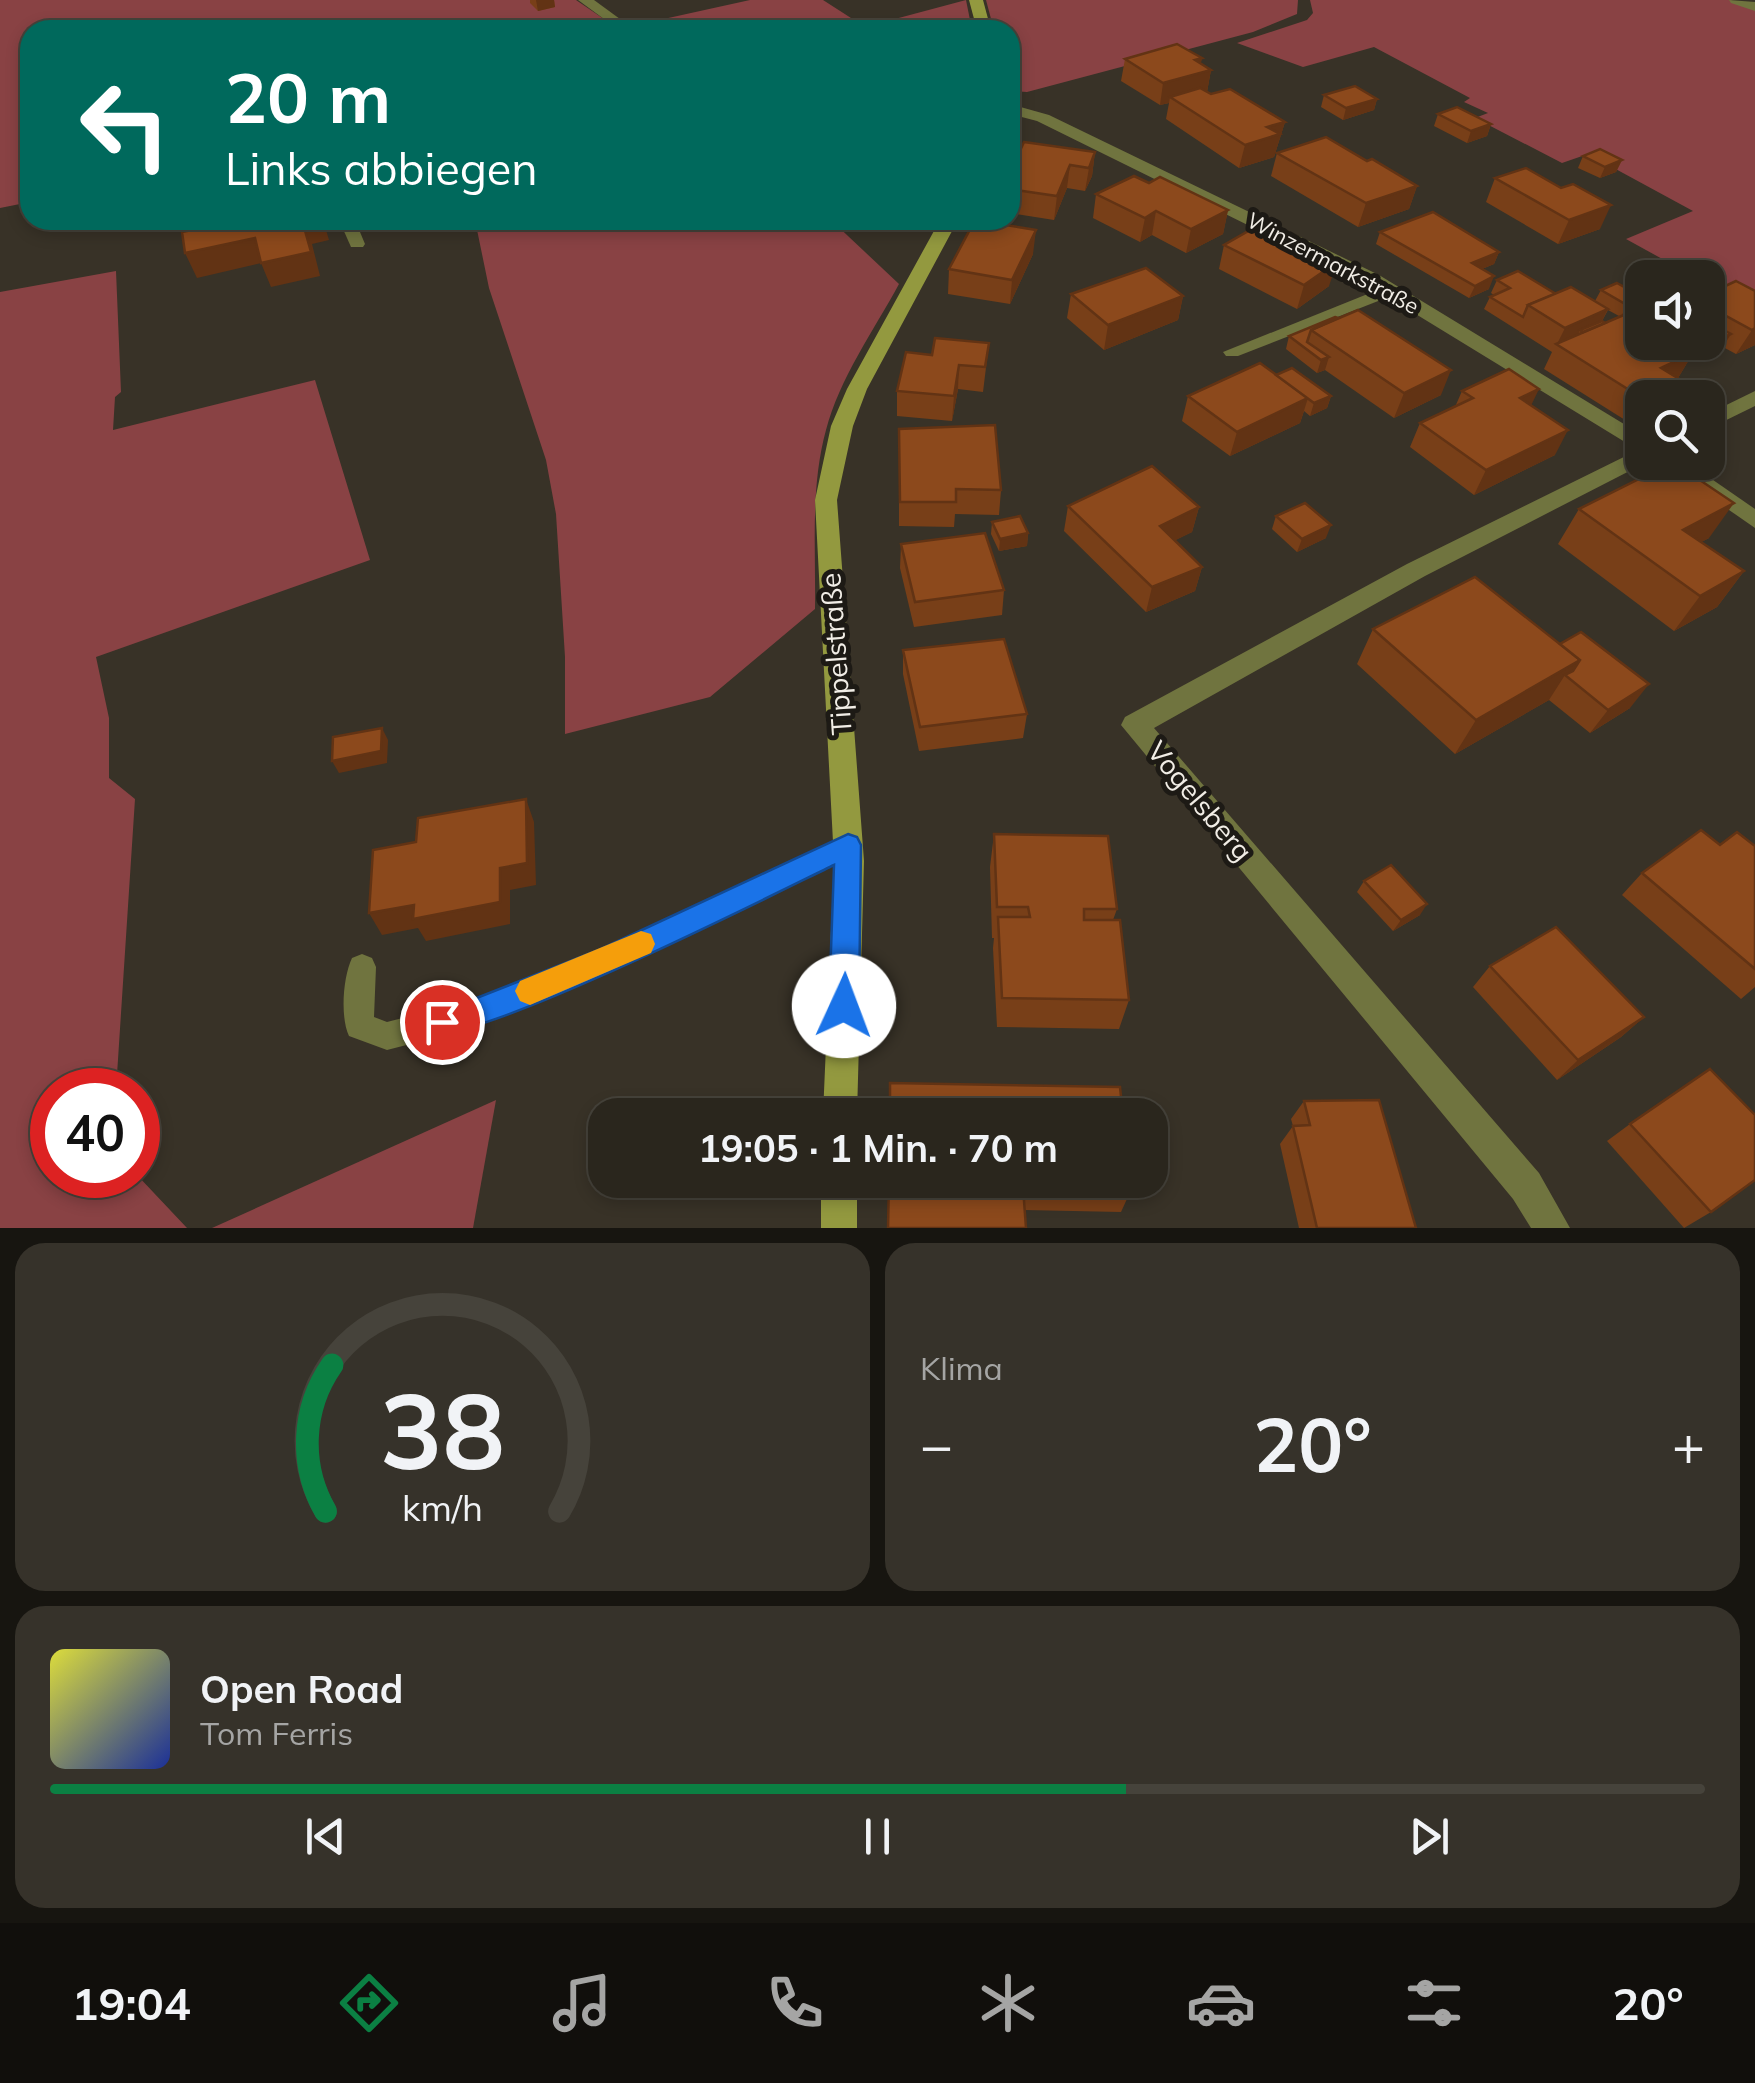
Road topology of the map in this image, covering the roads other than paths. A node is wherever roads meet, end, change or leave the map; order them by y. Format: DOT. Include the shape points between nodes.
graph roads {
  1 [pos="585,0"];
  2 [pos="1736,0"];
  3 [pos="1755,7"];
  4 [pos="614,20"];
  5 [pos="1020,112"];
  6 [pos="351,230"];
  7 [pos="943,230"];
  8 [pos="357,244"];
  9 [pos="1390,290"];
  10 [pos="1232,352"];
  11 [pos="1755,398"];
  12 [pos="1725,413"];
  13 [pos="1625,434"];
  14 [pos="1625,465"];
  15 [pos="1696,480"];
  16 [pos="1755,520"];
  17 [pos="848,845"];
  18 [pos="362,967"];
  19 [pos="841,1098"];
  20 [pos="839,1198"];
  21 [pos="840,1228"];
  22 [pos="1552,1228"];
  1 -- 4 [label="street"];
  2 -- 3 [label="street"];
  5 -- 9 [label="street, Winzermarkstraße" via="1061,126"];
  6 -- 8 [label="lane"];
  7 -- 17 [label="street, Tippelstraße" via="857,389 826,500"];
  9 -- 10 [label="lane"];
  9 -- 13 [label="street, Winzermarkstraße"];
  11 -- 12 [label="street"];
  14 -- 22 [label="street, Vogelsberg" via="1416,570 1136,726 1526,1186"];
  15 -- 16 [label="street"];
  17 -- 18 [label="lane" via="611,958 469,1016 386,1036 359,1026"];
  17 -- 19 [label="street, Tippelstraße"];
  20 -- 21 [label="street"];
}
